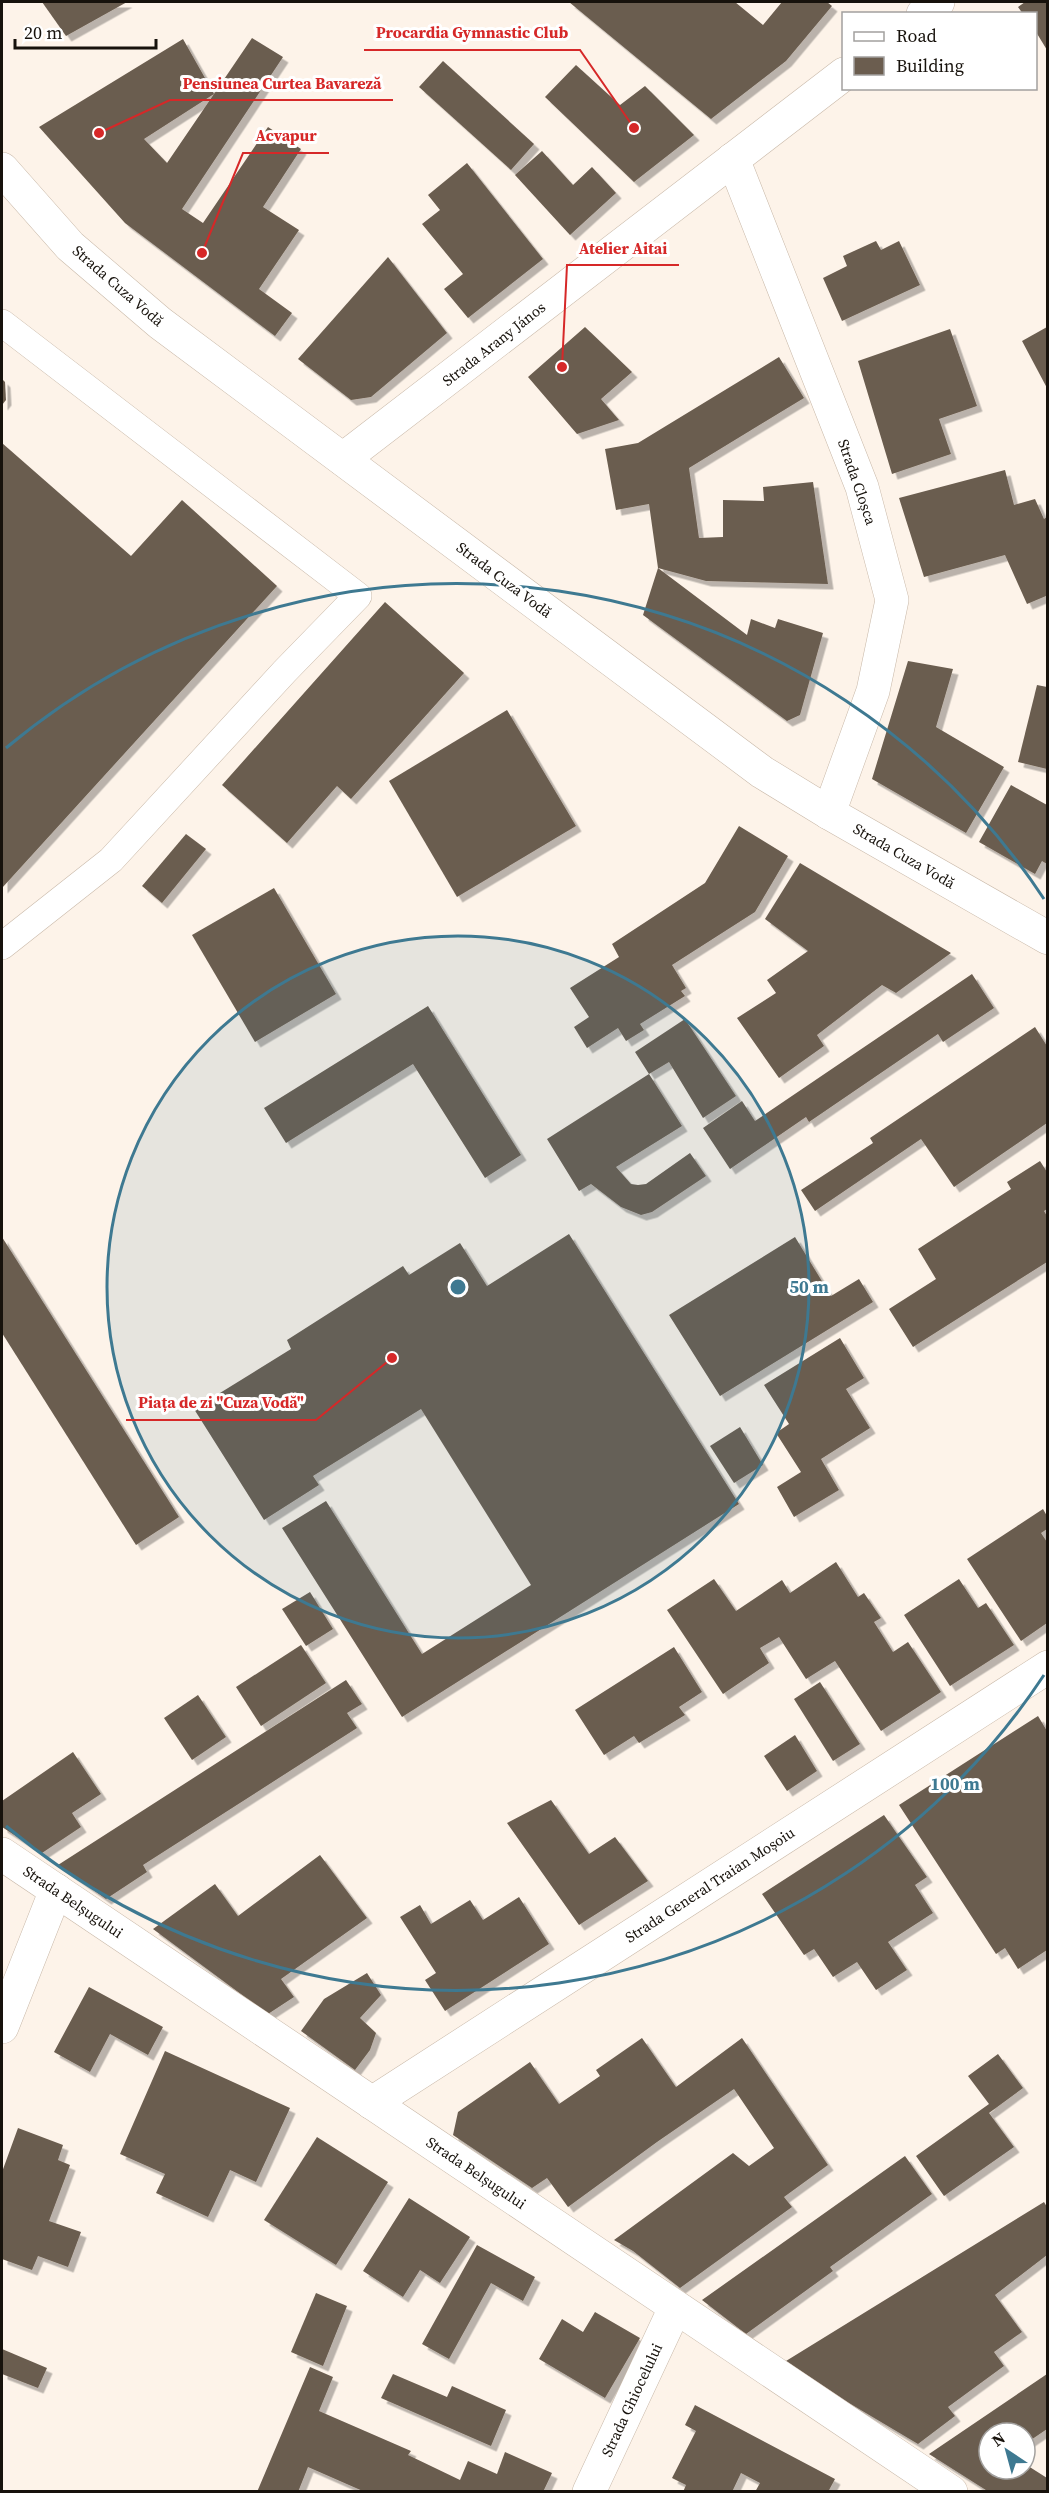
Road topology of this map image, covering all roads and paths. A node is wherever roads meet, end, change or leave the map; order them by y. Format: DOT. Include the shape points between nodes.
graph roads {
  1 [pos="938,2"];
  2 [pos="926,12"];
  3 [pos="842,75"];
  4 [pos="733,159"];
  5 [pos="2,169"];
  6 [pos="2,322"];
  7 [pos="343,459"];
  8 [pos="829,813"];
  9 [pos="1047,938"];
  10 [pos="2,946"];
  11 [pos="1047,1667"];
  12 [pos="2,1854"];
  13 [pos="56,1890"];
  14 [pos="2,2027"];
  15 [pos="372,2103"];
  16 [pos="675,2308"];
  17 [pos="589,2492"];
  18 [pos="951,2492"];
  1 -- 2 [label="street"];
  3 -- 4 [label="street, Strada Arany János"];
  4 -- 7 [label="street, Strada Arany János"];
  4 -- 8 [label="street, Strada Cloșca" via="862,487 892,600 873,691"];
  5 -- 7 [label="street, Strada Cuza Vodă" via="70,246 160,323"];
  6 -- 10 [label="lane" via="358,596 111,860"];
  7 -- 8 [label="street, Strada Cuza Vodă" via="762,771"];
  8 -- 9 [label="street, Strada Cuza Vodă"];
  11 -- 15 [label="street, Strada General Traian Moșoiu"];
  12 -- 13 [label="street, Strada Belșugului"];
  13 -- 14 [label="street"];
  13 -- 15 [label="street, Strada Belșugului"];
  15 -- 16 [label="street, Strada Belșugului"];
  16 -- 17 [label="street, Strada Ghiocelului"];
  16 -- 18 [label="street, Strada Belșugului"];
}
